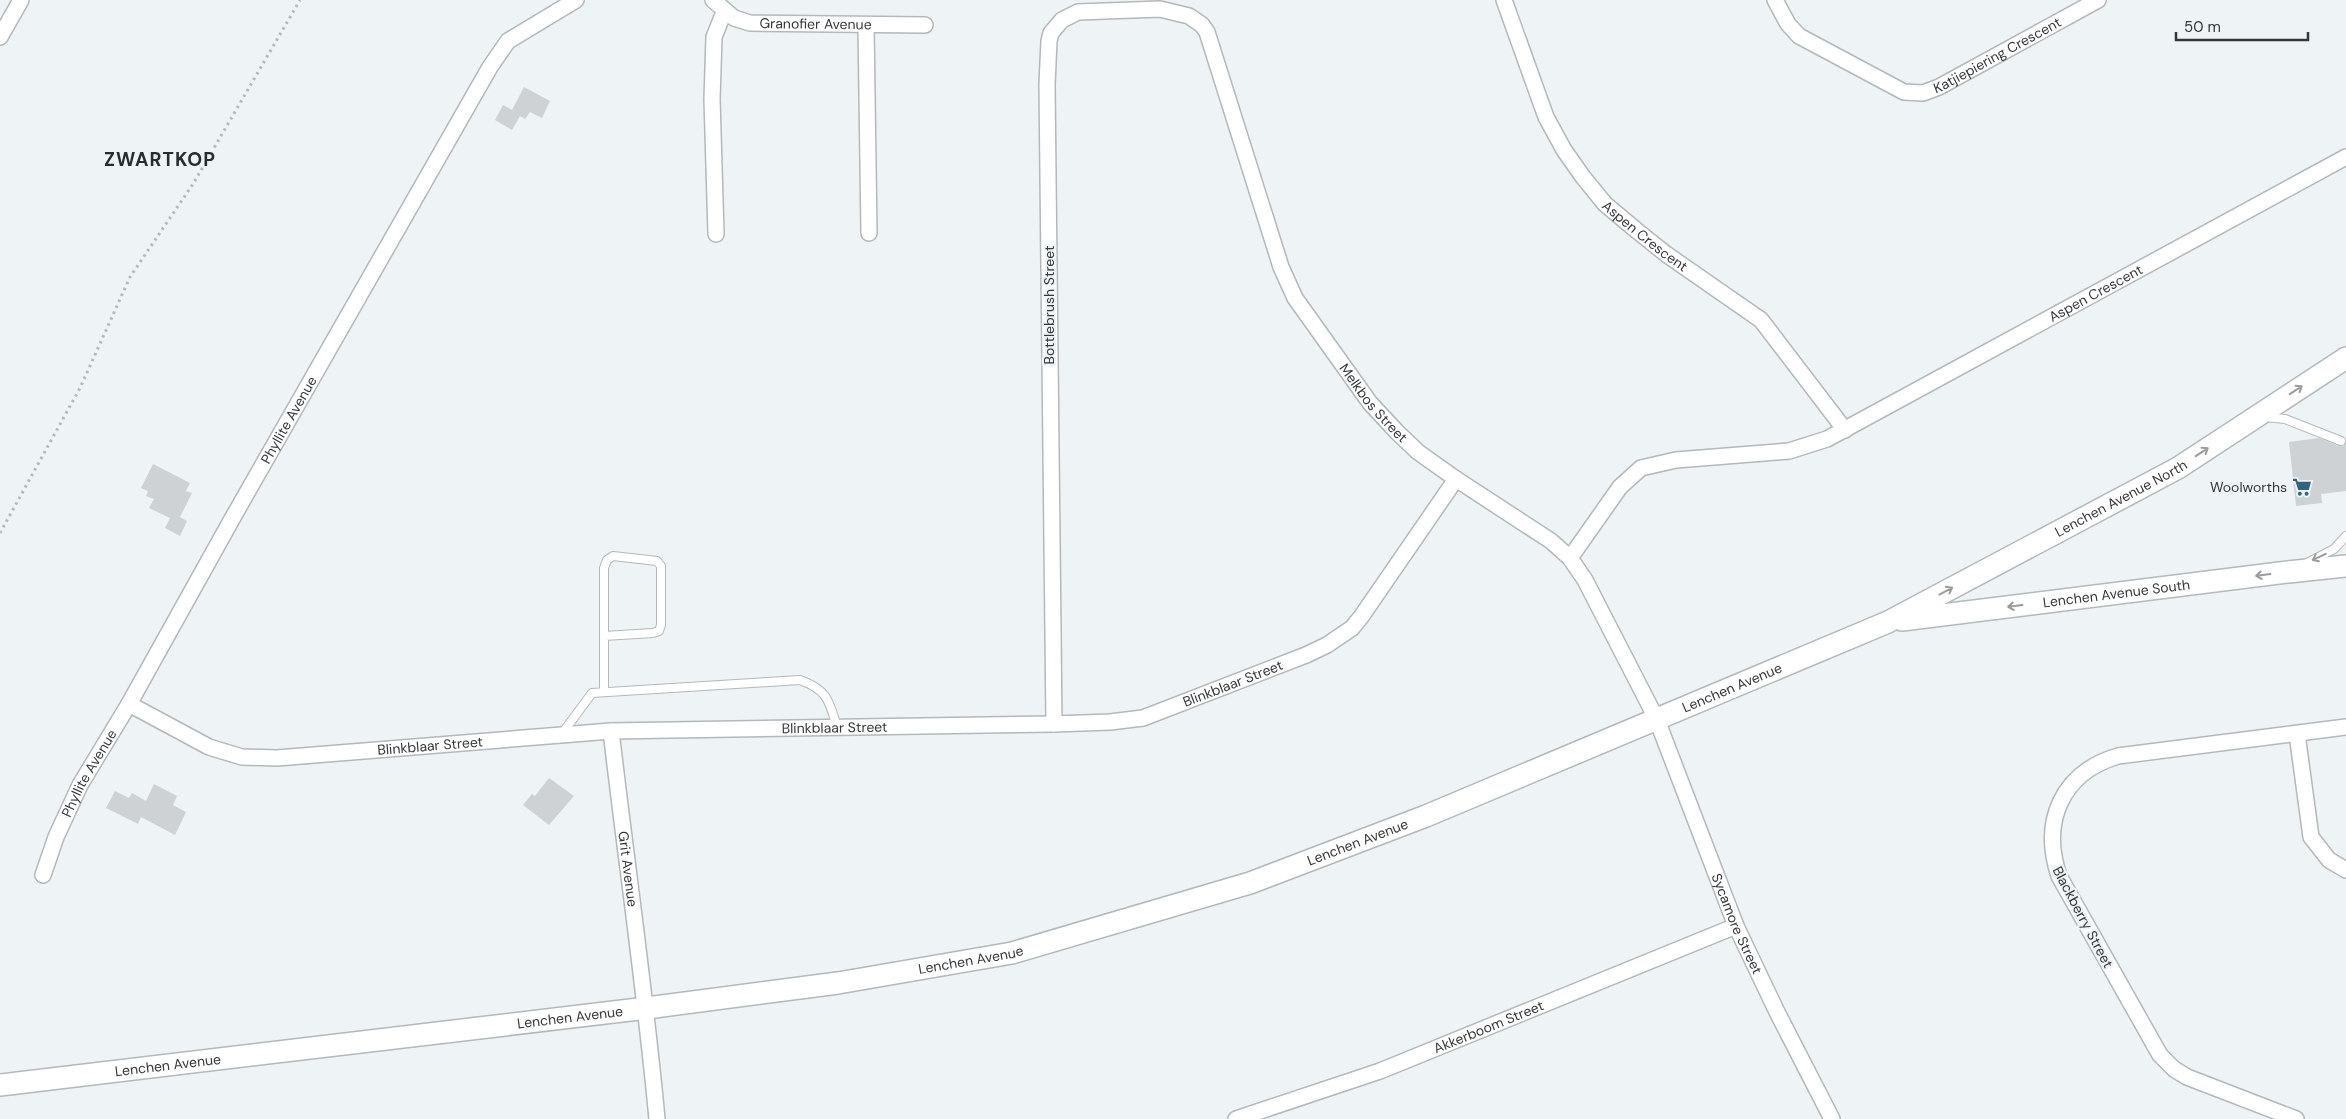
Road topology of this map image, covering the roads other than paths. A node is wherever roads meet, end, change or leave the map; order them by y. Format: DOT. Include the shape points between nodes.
graph roads {
  1 [pos="21,0"];
  2 [pos="576,0"];
  3 [pos="713,0"];
  4 [pos="1504,0"];
  5 [pos="1775,0"];
  6 [pos="2098,0"];
  7 [pos="724,12"];
  8 [pos="1189,16"];
  9 [pos="866,25"];
  10 [pos="925,25"];
  11 [pos="0,37"];
  12 [pos="2346,156"];
  13 [pos="869,233"];
  14 [pos="716,234"];
  15 [pos="2341,365"];
  16 [pos="2255,417"];
  17 [pos="1845,430"];
  18 [pos="2342,441"];
  19 [pos="1456,479"];
  20 [pos="2346,536"];
  21 [pos="1570,558"];
  22 [pos="2346,566"];
  23 [pos="2288,572"];
  24 [pos="1888,622"];
  25 [pos="604,636"];
  26 [pos="604,692"];
  27 [pos="129,704"];
  28 [pos="1657,720"];
  29 [pos="1054,724"];
  30 [pos="837,727"];
  31 [pos="2346,727"];
  32 [pos="611,730"];
  33 [pos="2297,734"];
  34 [pos="561,735"];
  35 [pos="2346,870"];
  36 [pos="43,875"];
  37 [pos="1736,926"];
  38 [pos="647,1008"];
  39 [pos="0,1084"];
  40 [pos="657,1119"];
  41 [pos="1236,1119"];
  42 [pos="1832,1119"];
  43 [pos="2296,1119"];
  1 -- 11 [label="street"];
  2 -- 27 [label="street, Phyllite Avenue" via="522,31 498,54 369,276"];
  3 -- 7 [label="street, Granofier Avenue"];
  4 -- 17 [label="street, Aspen Crescent" via="1546,117 1564,150 1605,204 1666,254 1761,320"];
  5 -- 6 [label="street, Katjiepiering Crescent" via="1799,36 1904,92 1914,94 1939,87"];
  7 -- 9 [label="street, Granofier Avenue" via="750,23"];
  7 -- 14 [label="street" via="714,37 712,82"];
  8 -- 19 [label="street, Melkbos Street" via="1202,25 1212,46 1249,170 1281,267 1295,298 1370,403 1418,452"];
  8 -- 29 [label="street, Bottlebrush Street" via="1160,9 1087,10 1070,14 1062,20 1048,41"];
  9 -- 10 [label="street, Granofier Avenue"];
  9 -- 13 [label="street"];
  12 -- 17 [label="street, Aspen Crescent"];
  16 -- 15 [label="main road, Lenchen Avenue North, one-way"];
  16 -- 18 [label="lane" via="2284,419"];
  24 -- 16 [label="main road, Lenchen Avenue North, one-way" via="2178,468"];
  17 -- 21 [label="street, Aspen Crescent" via="1789,451 1676,460 1641,468 1620,487"];
  19 -- 21 [label="street, Melkbos Street" via="1551,541"];
  19 -- 29 [label="street, Blinkblaar Street" via="1361,617 1352,628 1327,645 1143,718"];
  20 -- 23 [label="lane, one-way" via="2329,552"];
  21 -- 28 [label="street, Melkbos Street" via="1585,580"];
  22 -- 23 [label="main road, Lenchen Avenue South"];
  23 -- 24 [label="main road, Lenchen Avenue South, one-way"];
  24 -- 28 [label="main road, Lenchen Avenue"];
  25 -- 25 [label="lane" via="604,568 607,560 613,556 657,561 661,566 659,631"];
  25 -- 26 [label="lane"];
  26 -- 30 [label="lane" via="800,680 815,686 828,697"];
  26 -- 34 [label="lane" via="592,693"];
  27 -- 34 [label="street, Blinkblaar Street" via="209,747 242,757 277,758"];
  27 -- 36 [label="street, Phyllite Avenue" via="80,785"];
  28 -- 37 [label="street, Sycamore Street"];
  28 -- 38 [label="main road, Lenchen Avenue" via="1426,816 1250,883 1012,953 838,982"];
  29 -- 30 [label="street, Blinkblaar Street"];
  30 -- 32 [label="street, Blinkblaar Street"];
  31 -- 33 [label="street, Blackberry Street"];
  32 -- 34 [label="street, Blinkblaar Street"];
  32 -- 38 [label="street, Grit Avenue"];
  33 -- 35 [label="street" via="2311,837 2329,860"];
  33 -- 43 [label="street, Blackberry Street" via="2104,760 2088,769 2064,794 2054,821 2052,839 2058,876 2160,1055 2187,1077"];
  37 -- 41 [label="street, Akkerboom Street" via="1380,1071"];
  37 -- 42 [label="street, Sycamore Street"];
  38 -- 39 [label="main road, Lenchen Avenue"];
  38 -- 40 [label="street, Grit Avenue"];
}
